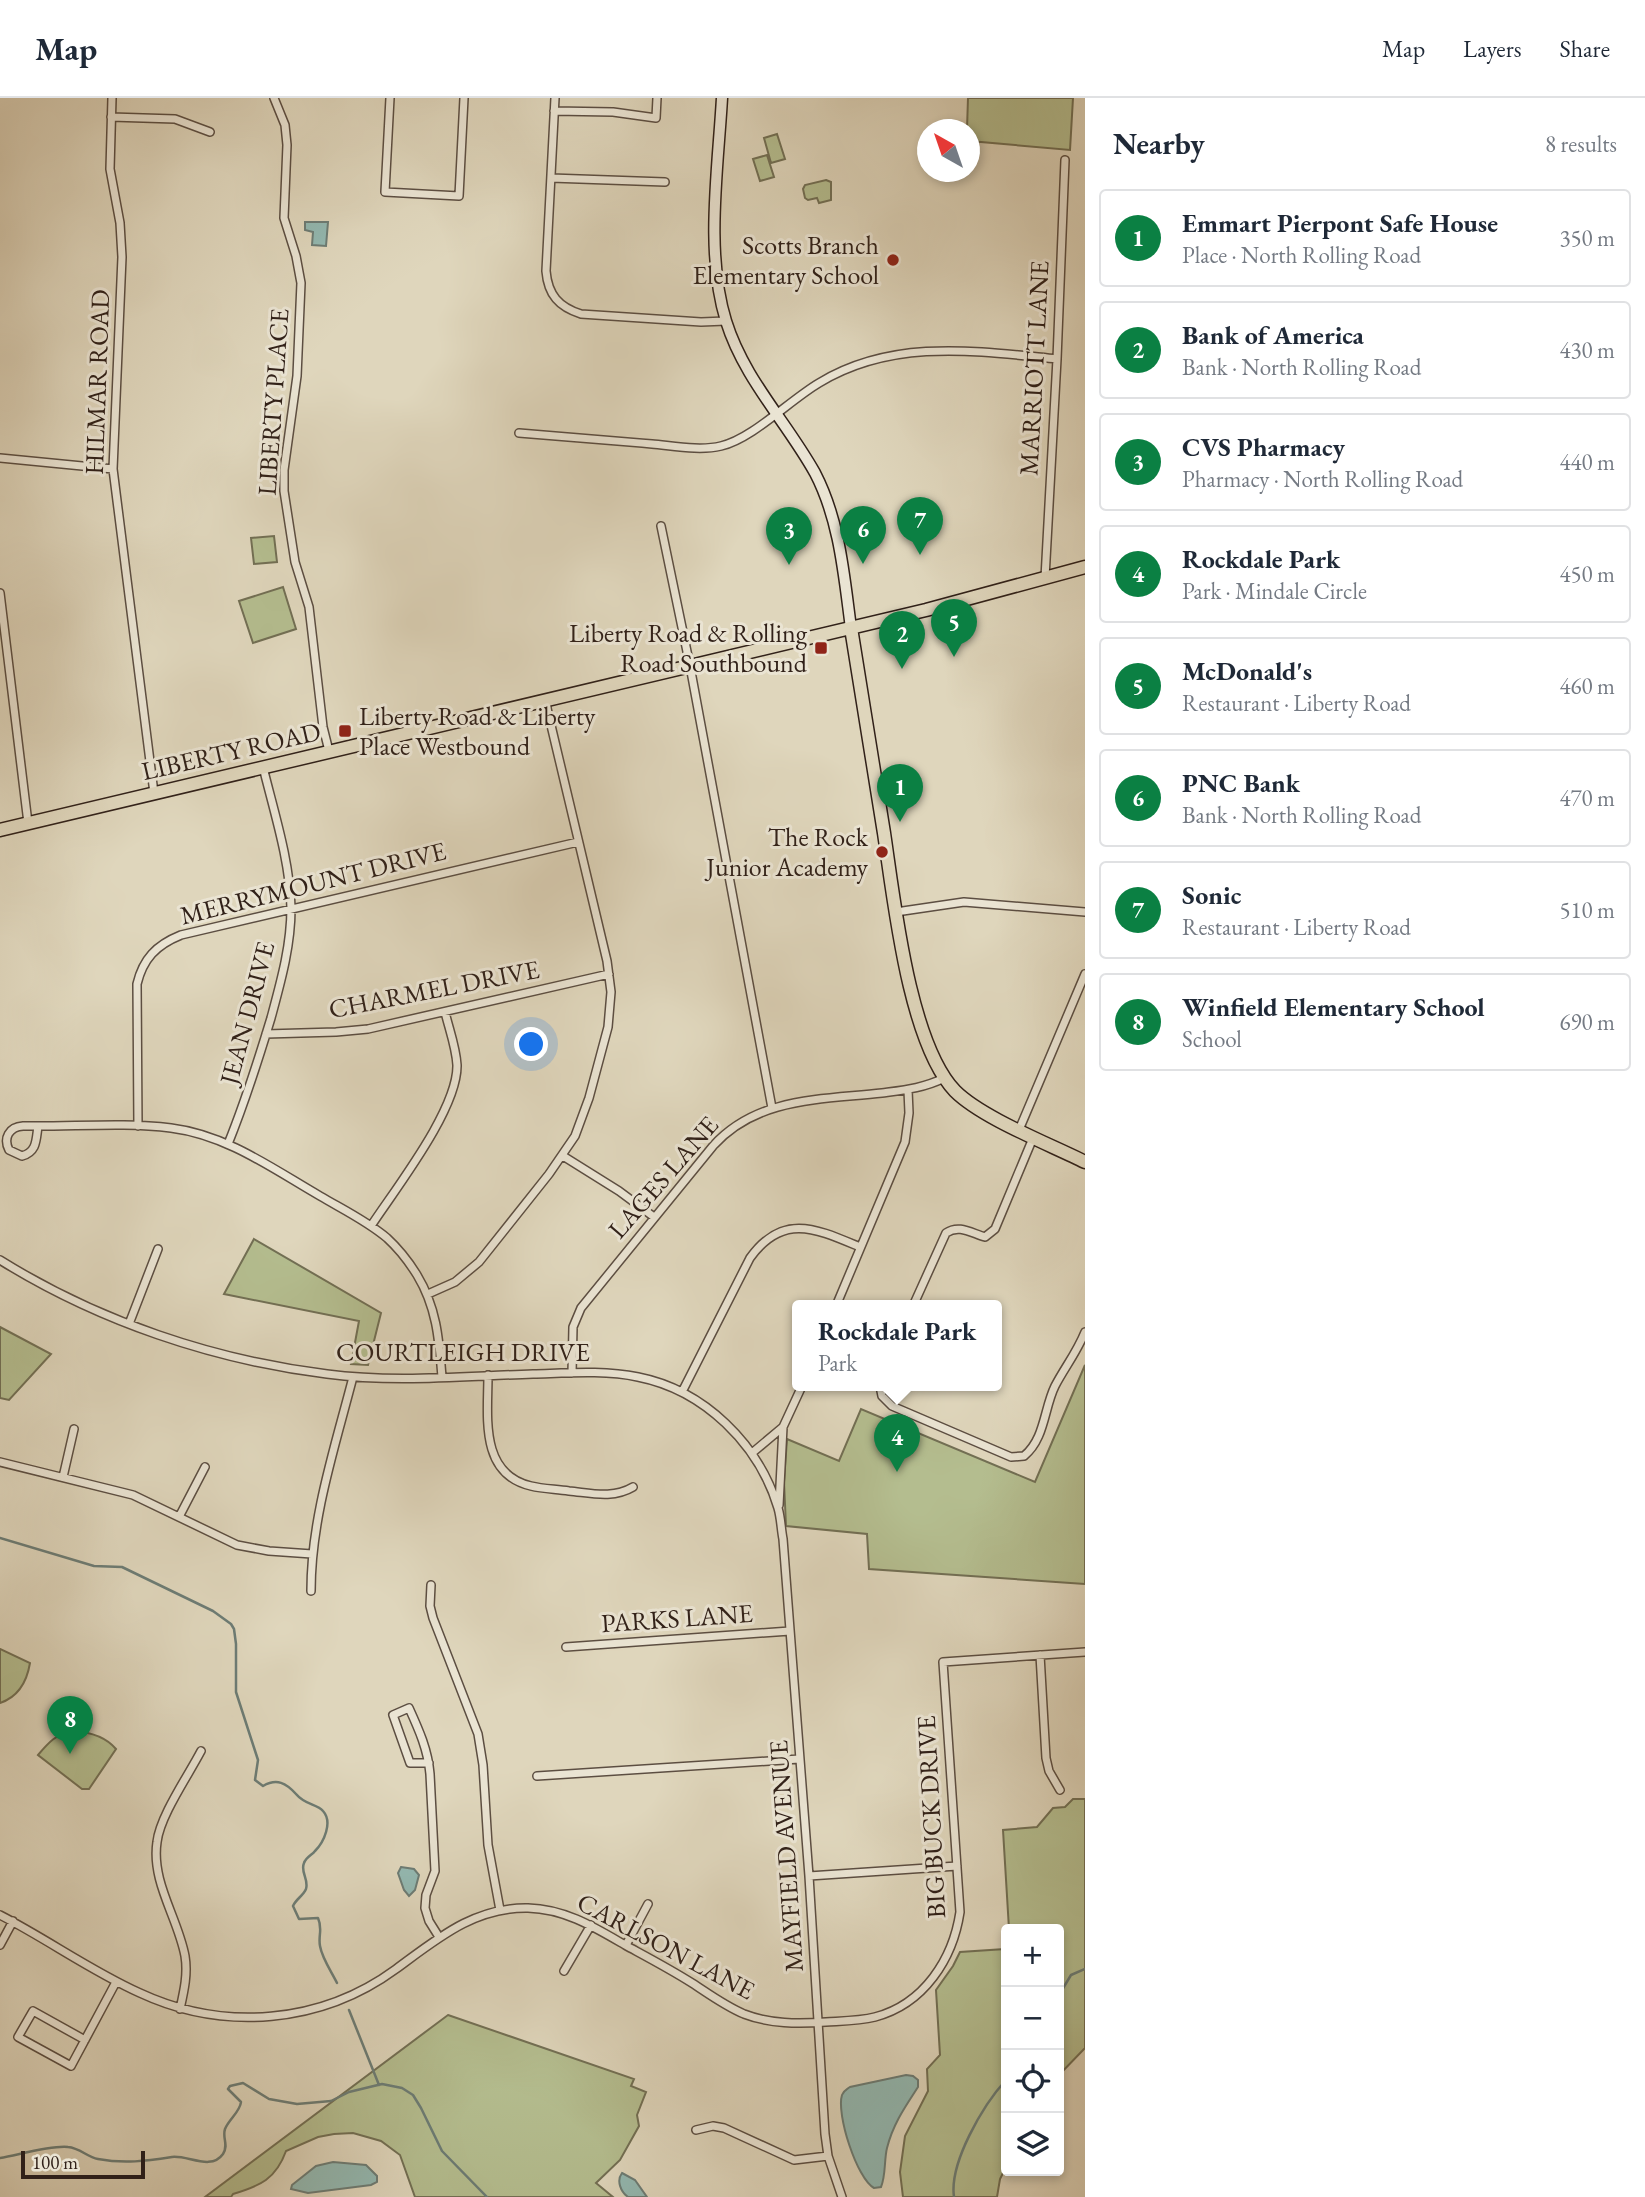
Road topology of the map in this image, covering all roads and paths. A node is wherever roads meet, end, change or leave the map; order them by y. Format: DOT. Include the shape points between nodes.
graph roads {
  1 [pos="112,98"];
  2 [pos="274,98"];
  3 [pos="390,98"];
  4 [pos="464,98"];
  5 [pos="555,98"];
  6 [pos="657,98"];
  7 [pos="722,98"];
  8 [pos="554,111"];
  9 [pos="111,117"];
  10 [pos="210,132"];
  11 [pos="1065,160"];
  12 [pos="551,178"];
  13 [pos="665,182"];
  14 [pos="726,321"];
  15 [pos="1058,359"];
  16 [pos="776,413"];
  17 [pos="519,433"];
  18 [pos="0,458"];
  19 [pos="113,469"];
  20 [pos="661,526"];
  21 [pos="1085,567"];
  22 [pos="1045,579"];
  23 [pos="0,593"];
  24 [pos="851,628"];
  25 [pos="690,666"];
  26 [pos="545,700"];
  27 [pos="329,751"];
  28 [pos="263,767"];
  29 [pos="154,793"];
  30 [pos="28,822"];
  31 [pos="0,830"];
  32 [pos="578,842"];
  33 [pos="291,908"];
  34 [pos="896,912"];
  35 [pos="1085,912"];
  36 [pos="609,974"];
  37 [pos="1085,974"];
  38 [pos="444,1012"];
  39 [pos="266,1034"];
  40 [pos="944,1077"];
  41 [pos="908,1090"];
  42 [pos="772,1108"];
  43 [pos="38,1126"];
  44 [pos="138,1126"];
  45 [pos="1019,1130"];
  46 [pos="1034,1137"];
  47 [pos="228,1144"];
  48 [pos="563,1156"];
  49 [pos="1085,1162"];
  50 [pos="654,1217"];
  51 [pos="371,1226"];
  52 [pos="860,1247"];
  53 [pos="158,1248"];
  54 [pos="0,1261"];
  55 [pos="428,1294"];
  56 [pos="838,1300"];
  57 [pos="916,1300"];
  58 [pos="129,1324"];
  59 [pos="1085,1332"];
  60 [pos="572,1373"];
  61 [pos="488,1375"];
  62 [pos="353,1377"];
  63 [pos="442,1377"];
  64 [pos="800,1391"];
  65 [pos="881,1391"];
  66 [pos="682,1392"];
  67 [pos="783,1427"];
  68 [pos="74,1429"];
  69 [pos="752,1453"];
  70 [pos="0,1462"];
  71 [pos="205,1467"];
  72 [pos="63,1477"];
  73 [pos="633,1487"];
  74 [pos="779,1510"];
  75 [pos="179,1517"];
  76 [pos="312,1554"];
  77 [pos="431,1585"];
  78 [pos="311,1591"];
  79 [pos="790,1631"];
  80 [pos="566,1647"];
  81 [pos="1085,1652"];
  82 [pos="1040,1655"];
  83 [pos="201,1751"];
  84 [pos="799,1759"];
  85 [pos="429,1763"];
  86 [pos="537,1776"];
  87 [pos="1060,1790"];
  88 [pos="957,1866"];
  89 [pos="809,1876"];
  90 [pos="648,1904"];
  91 [pos="500,1910"];
  92 [pos="0,1915"];
  93 [pos="13,1922"];
  94 [pos="591,1925"];
  95 [pos="439,1937"];
  96 [pos="0,1945"];
  97 [pos="626,1945"];
  98 [pos="564,1971"];
  99 [pos="116,1982"];
  100 [pos="180,2009"];
  101 [pos="819,2022"];
  102 [pos="85,2040"];
  103 [pos="696,2130"];
  104 [pos="828,2156"];
  105 [pos="842,2197"];
  1 -- 9 [label="street, HILMAR ROAD"];
  2 -- 27 [label="street, LIBERTY PLACE" via="286,135 284,218 301,283 284,491 295,562 309,607"];
  3 -- 4 [label="street" via="385,192 460,197"];
  5 -- 8 [label="street"];
  6 -- 8 [label="street" via="656,118"];
  7 -- 14 [label="street" via="715,246"];
  8 -- 12 [label="street"];
  9 -- 10 [label="street" via="175,119"];
  9 -- 19 [label="street, HILMAR ROAD" via="110,169 122,257"];
  11 -- 15 [label="street, MARRIOTT LANE"];
  12 -- 13 [label="street"];
  12 -- 14 [label="street" via="546,271 550,291 560,304 581,314"];
  14 -- 16 [label="street" via="752,380"];
  15 -- 16 [label="street" via="939,350 893,354 833,375"];
  15 -- 22 [label="street, MARRIOTT LANE"];
  16 -- 17 [label="street" via="719,446"];
  16 -- 24 [label="street" via="826,498 839,542"];
  18 -- 19 [label="street"];
  19 -- 29 [label="street, HILMAR ROAD"];
  20 -- 25 [label="street"];
  21 -- 22 [label="main road, LIBERTY ROAD"];
  22 -- 24 [label="main road, LIBERTY ROAD"];
  23 -- 30 [label="street"];
  24 -- 25 [label="main road, LIBERTY ROAD"];
  24 -- 34 [label="main road"];
  25 -- 26 [label="main road, LIBERTY ROAD"];
  25 -- 42 [label="street"];
  26 -- 27 [label="main road, LIBERTY ROAD"];
  26 -- 32 [label="street"];
  27 -- 28 [label="main road, LIBERTY ROAD"];
  28 -- 29 [label="main road, LIBERTY ROAD"];
  28 -- 33 [label="street, JEAN DRIVE"];
  29 -- 30 [label="main road, LIBERTY ROAD"];
  30 -- 31 [label="main road, LIBERTY ROAD"];
  32 -- 33 [label="street, MERRYMOUNT DRIVE"];
  32 -- 36 [label="street"];
  33 -- 39 [label="street, JEAN DRIVE" via="286,962"];
  33 -- 44 [label="street, MERRYMOUNT DRIVE" via="181,935 160,945 145,962 137,984"];
  34 -- 35 [label="street" via="964,902"];
  34 -- 40 [label="main road" via="920,1020"];
  36 -- 38 [label="street, CHARMEL DRIVE"];
  36 -- 48 [label="street" via="608,1027 583,1115"];
  37 -- 45 [label="street"];
  38 -- 39 [label="street, CHARMEL DRIVE" via="351,1031"];
  38 -- 51 [label="street" via="457,1066 452,1097"];
  39 -- 47 [label="street, JEAN DRIVE"];
  40 -- 41 [label="street, LAGES LANE"];
  40 -- 45 [label="main road" via="973,1106"];
  41 -- 42 [label="street, LAGES LANE"];
  41 -- 52 [label="street" via="905,1142"];
  42 -- 50 [label="street, LAGES LANE" via="747,1118 721,1137"];
  43 -- 43 [label="street" via="13,1128 6,1138 9,1150 22,1156 33,1150"];
  43 -- 44 [label="street"];
  44 -- 47 [label="street" via="172,1128"];
  45 -- 46 [label="main road"];
  46 -- 49 [label="main road"];
  46 -- 57 [label="street" via="995,1229 985,1237 960,1228 946,1233"];
  47 -- 51 [label="street"];
  48 -- 50 [label="street"];
  48 -- 55 [label="street" via="478,1262 455,1282"];
  50 -- 60 [label="street, LAGES LANE" via="576,1317"];
  51 -- 55 [label="street" via="409,1262"];
  52 -- 56 [label="street"];
  52 -- 66 [label="street" via="810,1228 786,1230 766,1239 750,1258"];
  53 -- 58 [label="street"];
  54 -- 58 [label="street, COURTLEIGH DRIVE"];
  55 -- 63 [label="street" via="436,1319"];
  58 -- 62 [label="street, COURTLEIGH DRIVE" via="272,1366"];
  59 -- 65 [label="street" via="1055,1386 1035,1444 1024,1456 1011,1457 892,1406"];
  60 -- 61 [label="street, COURTLEIGH DRIVE"];
  60 -- 66 [label="street, COURTLEIGH DRIVE" via="642,1377"];
  61 -- 63 [label="street, COURTLEIGH DRIVE"];
  61 -- 73 [label="street" via="489,1447 508,1476 532,1487 603,1494"];
  62 -- 63 [label="street, COURTLEIGH DRIVE"];
  62 -- 76 [label="street"];
  64 -- 67 [label="street, MAYFIELD AVENUE"];
  66 -- 69 [label="street, COURTLEIGH DRIVE" via="724,1422"];
  67 -- 69 [label="street, MAYFIELD AVENUE"];
  67 -- 74 [label="street, MAYFIELD AVENUE"];
  68 -- 72 [label="street"];
  69 -- 74 [label="street, MAYFIELD AVENUE"];
  70 -- 72 [label="street"];
  71 -- 75 [label="street"];
  72 -- 75 [label="street" via="133,1495"];
  74 -- 79 [label="street, MAYFIELD AVENUE"];
  75 -- 76 [label="street" via="237,1545"];
  76 -- 78 [label="street"];
  77 -- 91 [label="street" via="433,1618 481,1749 488,1845"];
  79 -- 80 [label="street, PARKS LANE"];
  79 -- 84 [label="street, MAYFIELD AVENUE"];
  81 -- 82 [label="street, BIG BUCK DRIVE"];
  82 -- 87 [label="street" via="1046,1758"];
  82 -- 88 [label="street, BIG BUCK DRIVE" via="943,1662"];
  83 -- 100 [label="street" via="162,1823 156,1853 185,1955"];
  84 -- 86 [label="street"];
  84 -- 89 [label="street, MAYFIELD AVENUE"];
  85 -- 85 [label="street" via="409,1708 393,1715 410,1763"];
  85 -- 95 [label="street" via="435,1871 425,1908"];
  88 -- 89 [label="street"];
  88 -- 101 [label="street, BIG BUCK DRIVE" via="957,1930 936,1975 908,2001 885,2013"];
  89 -- 101 [label="street, MAYFIELD AVENUE"];
  90 -- 97 [label="street"];
  91 -- 94 [label="street, CARLSON LANE" via="549,1910"];
  91 -- 95 [label="street, CARLSON LANE" via="466,1920"];
  92 -- 93 [label="street, CARLSON LANE"];
  93 -- 96 [label="street"];
  93 -- 99 [label="street, CARLSON LANE"];
  94 -- 97 [label="street, CARLSON LANE"];
  94 -- 98 [label="street"];
  95 -- 100 [label="street, CARLSON LANE" via="380,1980 315,2009 262,2018"];
  97 -- 101 [label="street, CARLSON LANE" via="746,2015 786,2023"];
  99 -- 100 [label="street, CARLSON LANE"];
  99 -- 102 [label="street"];
  101 -- 104 [label="street, MAYFIELD AVENUE"];
  102 -- 102 [label="street" via="71,2066 18,2037 33,2011"];
  103 -- 104 [label="street" via="724,2128 794,2160"];
  104 -- 105 [label="street, MAYFIELD AVENUE"];
}
